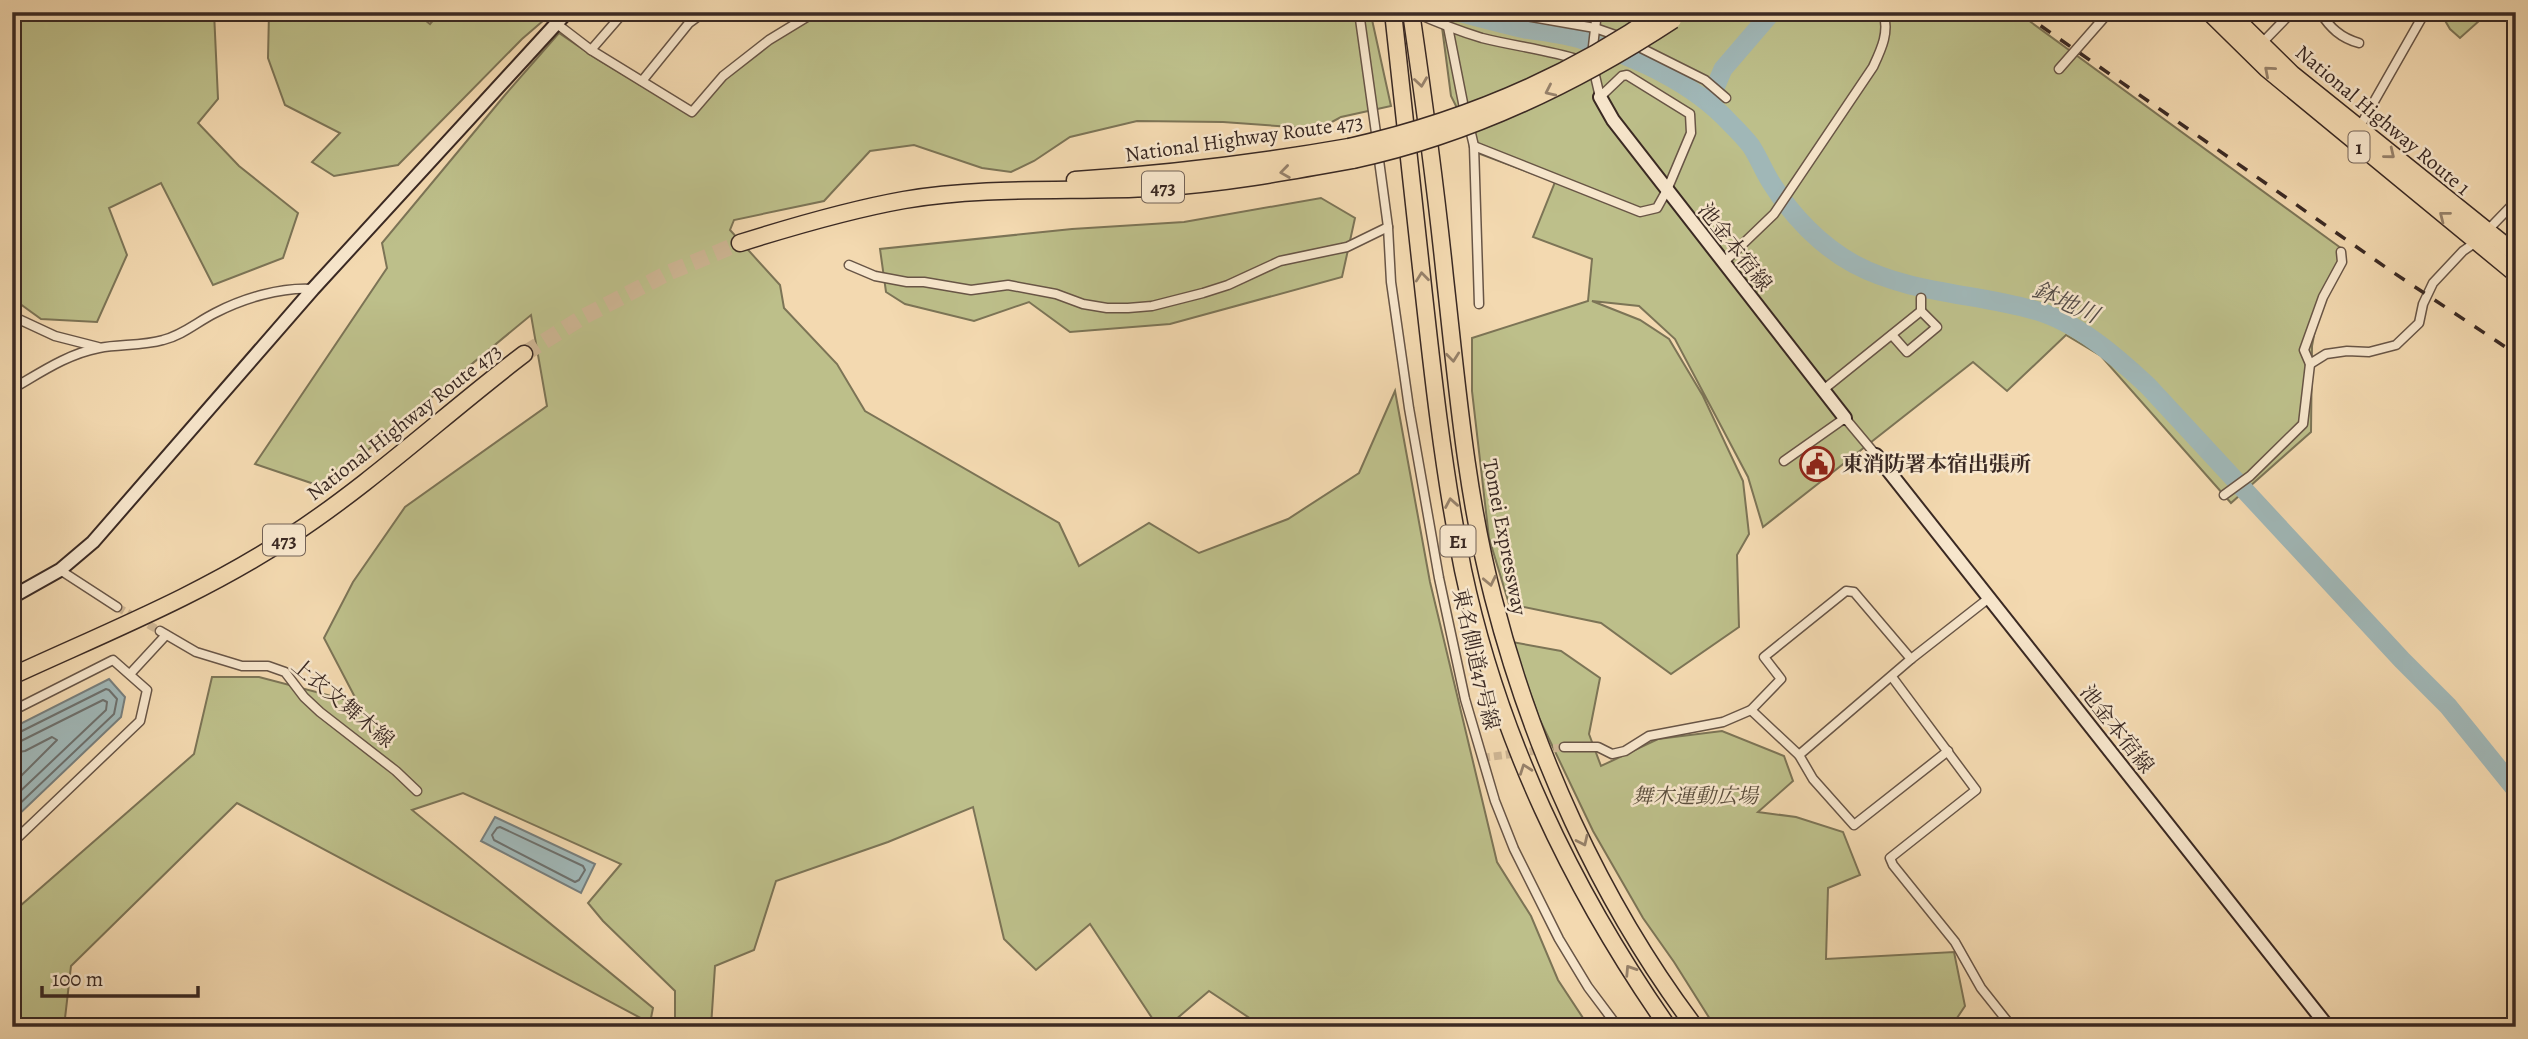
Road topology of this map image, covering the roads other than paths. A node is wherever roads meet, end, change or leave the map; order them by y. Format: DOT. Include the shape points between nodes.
graph roads {
  1 [pos="567,12"];
  2 [pos="624,12"];
  3 [pos="704,12"];
  4 [pos="815,12"];
  5 [pos="1359,12"];
  6 [pos="1393,12"];
  7 [pos="1503,12"];
  8 [pos="1597,12"];
  9 [pos="1883,12"];
  10 [pos="2209,12"];
  11 [pos="2229,12"];
  12 [pos="2292,12"];
  13 [pos="2320,12"];
  14 [pos="2425,12"];
  15 [pos="1412,13"];
  16 [pos="2107,13"];
  17 [pos="1673,15"];
  18 [pos="557,24"];
  19 [pos="1448,27"];
  20 [pos="1595,29"];
  21 [pos="2359,43"];
  22 [pos="2261,44"];
  23 [pos="591,50"];
  24 [pos="1593,64"];
  25 [pos="2059,69"];
  26 [pos="642,81"];
  27 [pos="1600,97"];
  28 [pos="1726,98"];
  29 [pos="2359,129"];
  30 [pos="1474,146"];
  31 [pos="1667,190"];
  32 [pos="2516,196"];
  33 [pos="1388,227"];
  34 [pos="2481,237"];
  35 [pos="740,243"];
  36 [pos="2341,252"];
  37 [pos="2516,254"];
  38 [pos="1723,263"];
  39 [pos="849,265"];
  40 [pos="2516,274"];
  41 [pos="313,289"];
  42 [pos="1922,298"];
  43 [pos="1479,303"];
  44 [pos="1922,311"];
  45 [pos="12,316"];
  46 [pos="1892,335"];
  47 [pos="101,347"];
  48 [pos="524,354"];
  49 [pos="2310,364"];
  50 [pos="12,389"];
  51 [pos="1823,390"];
  52 [pos="1844,418"];
  53 [pos="1876,455"];
  54 [pos="1784,461"];
  55 [pos="2224,495"];
  56 [pos="60,570"];
  57 [pos="12,597"];
  58 [pos="1989,598"];
  59 [pos="117,607"];
  60 [pos="1911,659"];
  61 [pos="130,674"];
  62 [pos="12,676"];
  63 [pos="1892,677"];
  64 [pos="12,710"];
  65 [pos="1751,710"];
  66 [pos="1563,747"];
  67 [pos="1948,751"];
  68 [pos="1799,755"];
  69 [pos="417,790"];
  70 [pos="12,843"];
  71 [pos="1618,1027"];
  72 [pos="1668,1027"];
  73 [pos="1695,1027"];
  74 [pos="2012,1027"];
  75 [pos="2328,1027"];
  1 -- 18 [label="street"];
  2 -- 23 [label="street"];
  3 -- 26 [label="street" via="689,23"];
  4 -- 26 [label="street" via="723,76 692,112"];
  5 -- 33 [label="street, 東名側道47号線"];
  72 -- 6 [label="highway, Tomei Expressway / E1, one-way" via="1603,927 1559,845 1502,708 1479,632 1464,572 1434,389"];
  7 -- 20 [label="street"];
  8 -- 20 [label="street"];
  9 -- 38 [label="street" via="1882,47 1873,67 1774,214"];
  34 -- 10 [label="highway, National Highway Route 1 / 1, one-way" via="2384,169 2267,69"];
  11 -- 22 [label="highway, National Highway Route 1 / 1"];
  12 -- 22 [label="street"];
  13 -- 21 [label="street" via="2330,27"];
  14 -- 29 [label="street"];
  15 -- 19 [label="street"];
  15 -- 73 [label="highway, Tomei Expressway / E1, one-way" via="1467,460 1504,638 1543,748 1597,869"];
  16 -- 25 [label="street"];
  17 -- 35 [label="highway, National Highway Route 473 / 473, bridge" via="1585,75 1511,109 1396,151 1351,154 1290,172 1156,187 972,193 905,200 820,218"];
  18 -- 23 [label="street"];
  18 -- 41 [label="street"];
  19 -- 24 [label="street"];
  19 -- 30 [label="street"];
  20 -- 24 [label="street"];
  20 -- 28 [label="street" via="1612,33 1705,80"];
  22 -- 29 [label="highway, National Highway Route 1 / 1"];
  23 -- 26 [label="street"];
  24 -- 27 [label="street"];
  27 -- 31 [label="street, 池金本宿線"];
  27 -- 31 [label="street" via="1627,75 1690,114 1691,133"];
  29 -- 34 [label="highway, National Highway Route 1 / 1, one-way"];
  30 -- 31 [label="street" via="1640,212 1657,208"];
  30 -- 43 [label="street"];
  31 -- 38 [label="street, 池金本宿線"];
  32 -- 34 [label="street"];
  33 -- 39 [label="street" via="1347,247 1280,261 1203,293 1128,308 1107,308 1008,285 971,290 907,282 874,276"];
  33 -- 71 [label="street, 東名側道47号線" via="1409,408 1465,699 1514,849 1559,939"];
  34 -- 37 [label="highway, National Highway Route 1 / 1"];
  34 -- 40 [label="highway, National Highway Route 1 / 1"];
  34 -- 49 [label="street" via="2434,283 2419,323 2396,345 2326,354"];
  36 -- 49 [label="street" via="2342,262 2323,297 2304,350"];
  38 -- 51 [label="street, 池金本宿線"];
  41 -- 47 [label="street" via="292,288 247,300 163,340"];
  41 -- 56 [label="street" via="132,499"];
  42 -- 44 [label="street"];
  44 -- 46 [label="street"];
  44 -- 46 [label="street" via="1937,327 1907,352"];
  45 -- 47 [label="street" via="55,336"];
  46 -- 51 [label="street"];
  47 -- 50 [label="street" via="76,353"];
  48 -- 62 [label="highway, National Highway Route 473 / 473" via="287,539 193,592"];
  49 -- 55 [label="street" via="2303,424"];
  51 -- 52 [label="street, 池金本宿線"];
  52 -- 53 [label="street"];
  52 -- 54 [label="street"];
  53 -- 58 [label="street, 池金本宿線"];
  56 -- 57 [label="street"];
  56 -- 59 [label="street"];
  58 -- 60 [label="street"];
  58 -- 75 [label="street, 池金本宿線"];
  60 -- 63 [label="street"];
  60 -- 65 [label="street" via="1854,592 1846,591 1764,657 1781,678"];
  61 -- 64 [label="street" via="113,660"];
  61 -- 69 [label="street, 上衣文舞木線" via="163,633 196,652 242,666 268,666 285,672 320,712"];
  61 -- 70 [label="street" via="147,690 140,721"];
  63 -- 67 [label="street"];
  63 -- 68 [label="street"];
  65 -- 66 [label="street" via="1723,722 1649,736 1612,754 1598,747"];
  65 -- 68 [label="street"];
  67 -- 68 [label="street" via="1854,825 1813,779"];
  67 -- 74 [label="street" via="1976,790 1891,858"];
}
